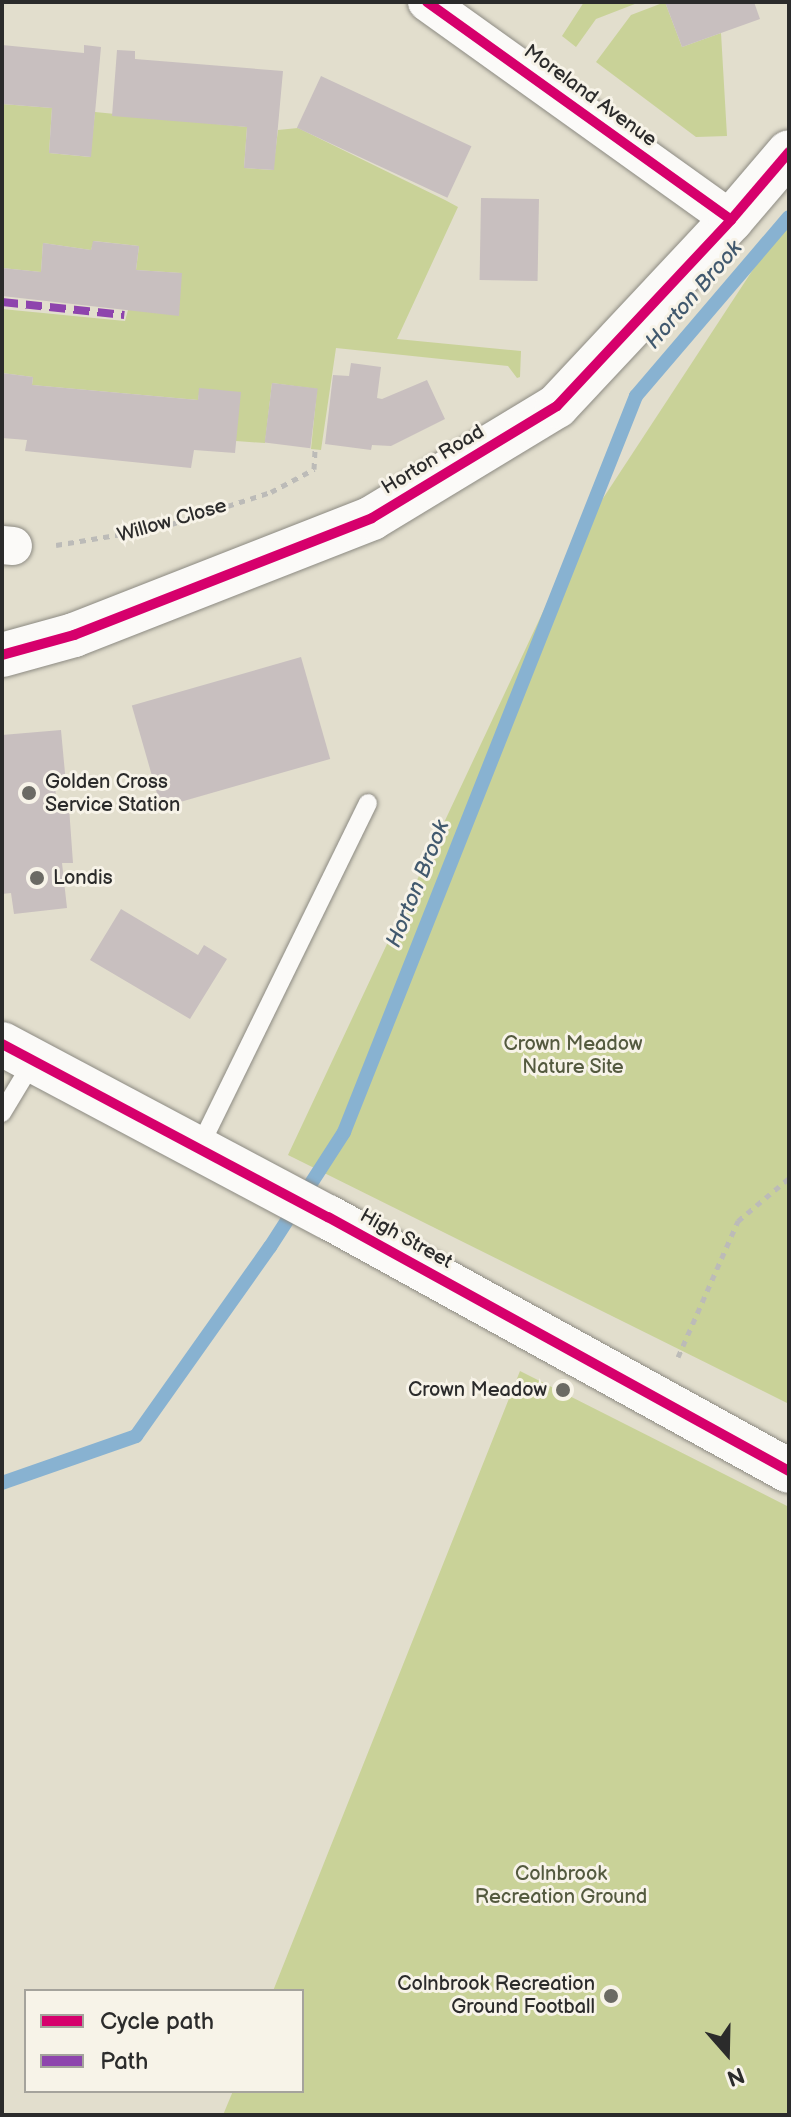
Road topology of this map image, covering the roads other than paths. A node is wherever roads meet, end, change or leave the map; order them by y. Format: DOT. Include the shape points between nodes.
graph roads {
  1 [pos="427,2"];
  2 [pos="789,152"];
  3 [pos="731,220"];
  4 [pos="2,655"];
  5 [pos="368,803"];
  6 [pos="18,1052"];
  7 [pos="2,1113"];
  8 [pos="199,1148"];
  9 [pos="789,1471"];
  1 -- 3 [label="street, Moreland Avenue"];
  2 -- 3 [label="street, Horton Road"];
  3 -- 4 [label="street, Horton Road" via="557,406 372,518 74,635"];
  5 -- 8 [label="lane"];
  6 -- 7 [label="lane"];
  6 -- 8 [label="street, High Street"];
  8 -- 9 [label="street, High Street"];
}
